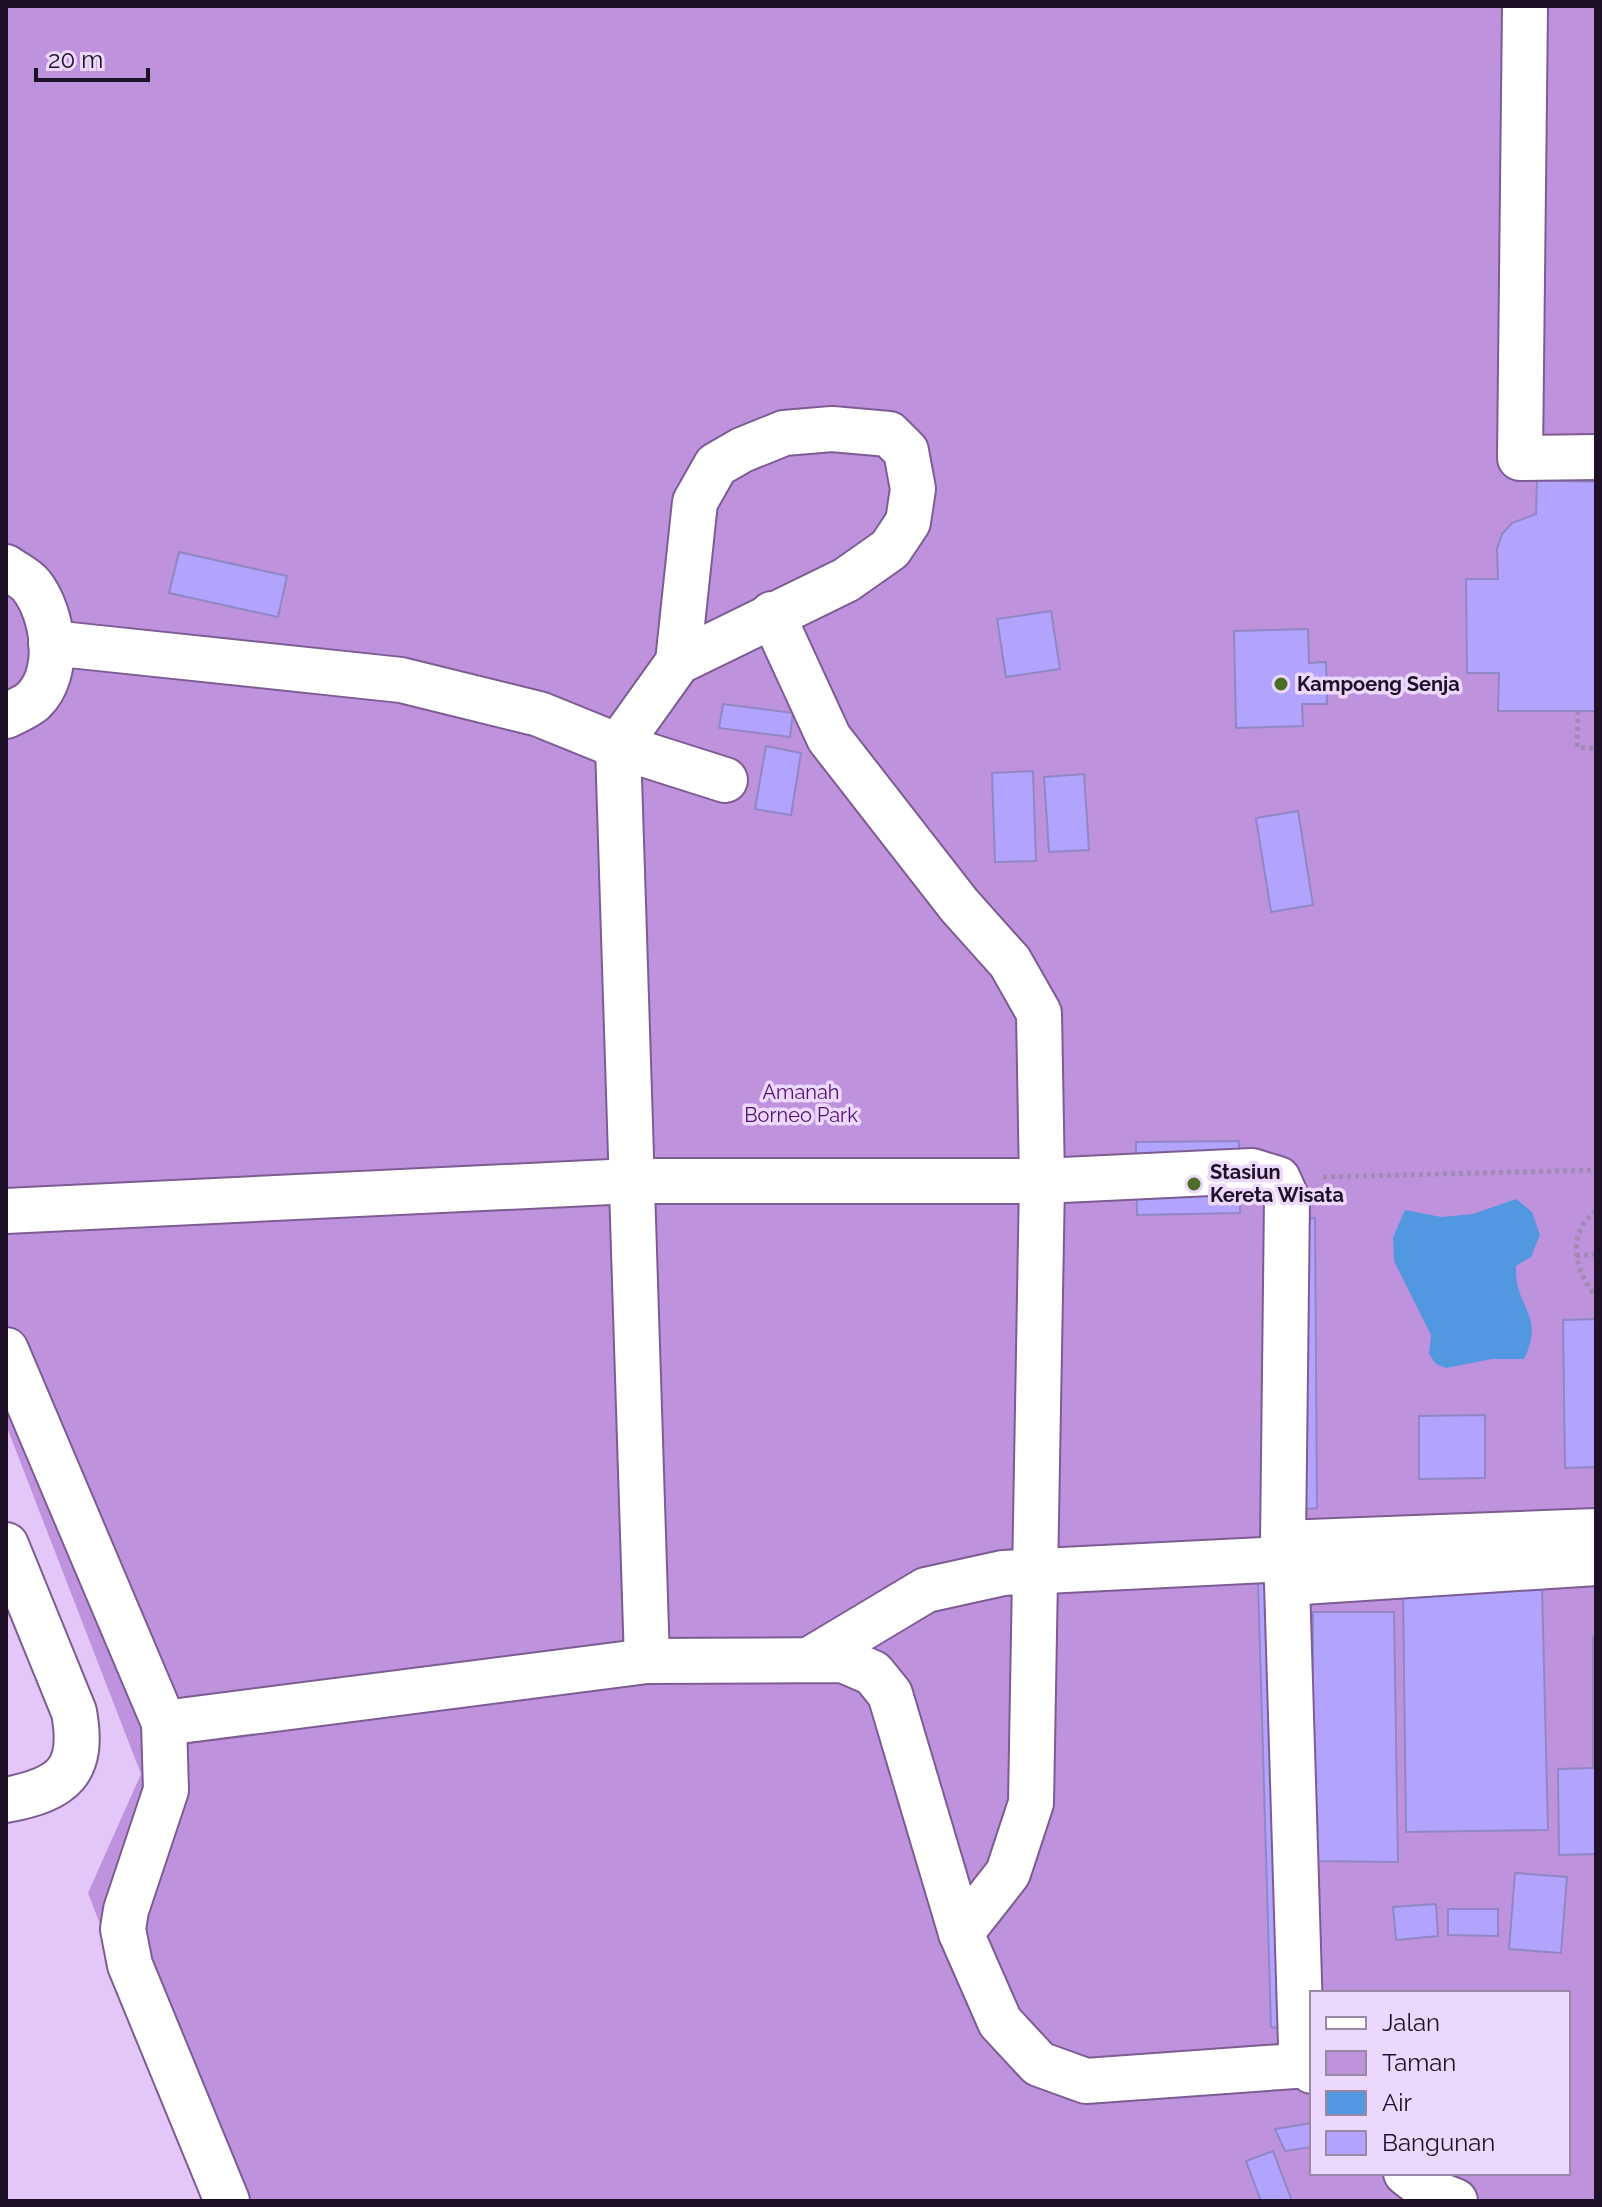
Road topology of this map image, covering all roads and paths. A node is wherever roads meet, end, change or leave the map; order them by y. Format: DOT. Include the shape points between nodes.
graph roads {
  1 [pos="1525,6"];
  2 [pos="1596,457"];
  3 [pos="6,567"];
  4 [pos="772,614"];
  5 [pos="51,643"];
  6 [pos="678,662"];
  7 [pos="1578,711"];
  8 [pos="6,716"];
  9 [pos="618,746"];
  10 [pos="1596,749"];
  11 [pos="725,780"];
  12 [pos="1596,1170"];
  13 [pos="1278,1179"];
  14 [pos="631,1181"];
  15 [pos="1042,1181"];
  16 [pos="6,1211"];
  17 [pos="1596,1211"];
  18 [pos="1596,1254"];
  19 [pos="1576,1256"];
  20 [pos="1596,1296"];
  21 [pos="6,1350"];
  22 [pos="1596,1531"];
  23 [pos="6,1545"];
  24 [pos="1285,1562"];
  25 [pos="1596,1563"];
  26 [pos="1036,1571"];
  27 [pos="809,1660"];
  28 [pos="647,1661"];
  29 [pos="164,1723"];
  30 [pos="6,1800"];
  31 [pos="961,1933"];
  32 [pos="1310,2066"];
  33 [pos="1310,2068"];
  34 [pos="1409,2175"];
  35 [pos="227,2201"];
  36 [pos="1455,2201"];
  1 -- 2 [label="street" via="1520,458"];
  3 -- 5 [label="street" via="30,583 47,611"];
  4 -- 6 [label="street"];
  4 -- 6 [label="street" via="846,580 890,549 908,522 913,489 906,451 889,434 832,429 784,433 716,465 695,502"];
  4 -- 15 [label="street" via="829,738 1010,962 1039,1013"];
  5 -- 8 [label="street" via="50,670 34,700"];
  5 -- 9 [label="street" via="401,680 539,714"];
  6 -- 9 [label="street"];
  7 -- 10 [label="path" via="1577,747"];
  9 -- 11 [label="street"];
  9 -- 14 [label="street"];
  12 -- 13 [label="path"];
  13 -- 15 [label="street" via="1252,1171"];
  13 -- 24 [label="street" via="1287,1199"];
  14 -- 15 [label="street"];
  14 -- 16 [label="street"];
  14 -- 28 [label="street"];
  15 -- 26 [label="street"];
  17 -- 19 [label="path" via="1579,1234"];
  18 -- 19 [label="path"];
  19 -- 20 [label="path" via="1577,1269"];
  21 -- 29 [label="street"];
  22 -- 24 [label="street"];
  23 -- 30 [label="street" via="74,1712 79,1741 66,1776 53,1787"];
  24 -- 25 [label="street"];
  24 -- 26 [label="street"];
  24 -- 32 [label="street" via="1301,2046"];
  26 -- 27 [label="street" via="926,1590"];
  26 -- 31 [label="street" via="1031,1803 1008,1873"];
  27 -- 28 [label="street"];
  27 -- 31 [label="street" via="843,1660 873,1673 890,1694"];
  28 -- 29 [label="street"];
  29 -- 35 [label="street" via="166,1790 123,1929 130,1965"];
  31 -- 33 [label="street" via="1000,2022 1039,2064 1086,2081"];
  34 -- 36 [label="street"];
}
